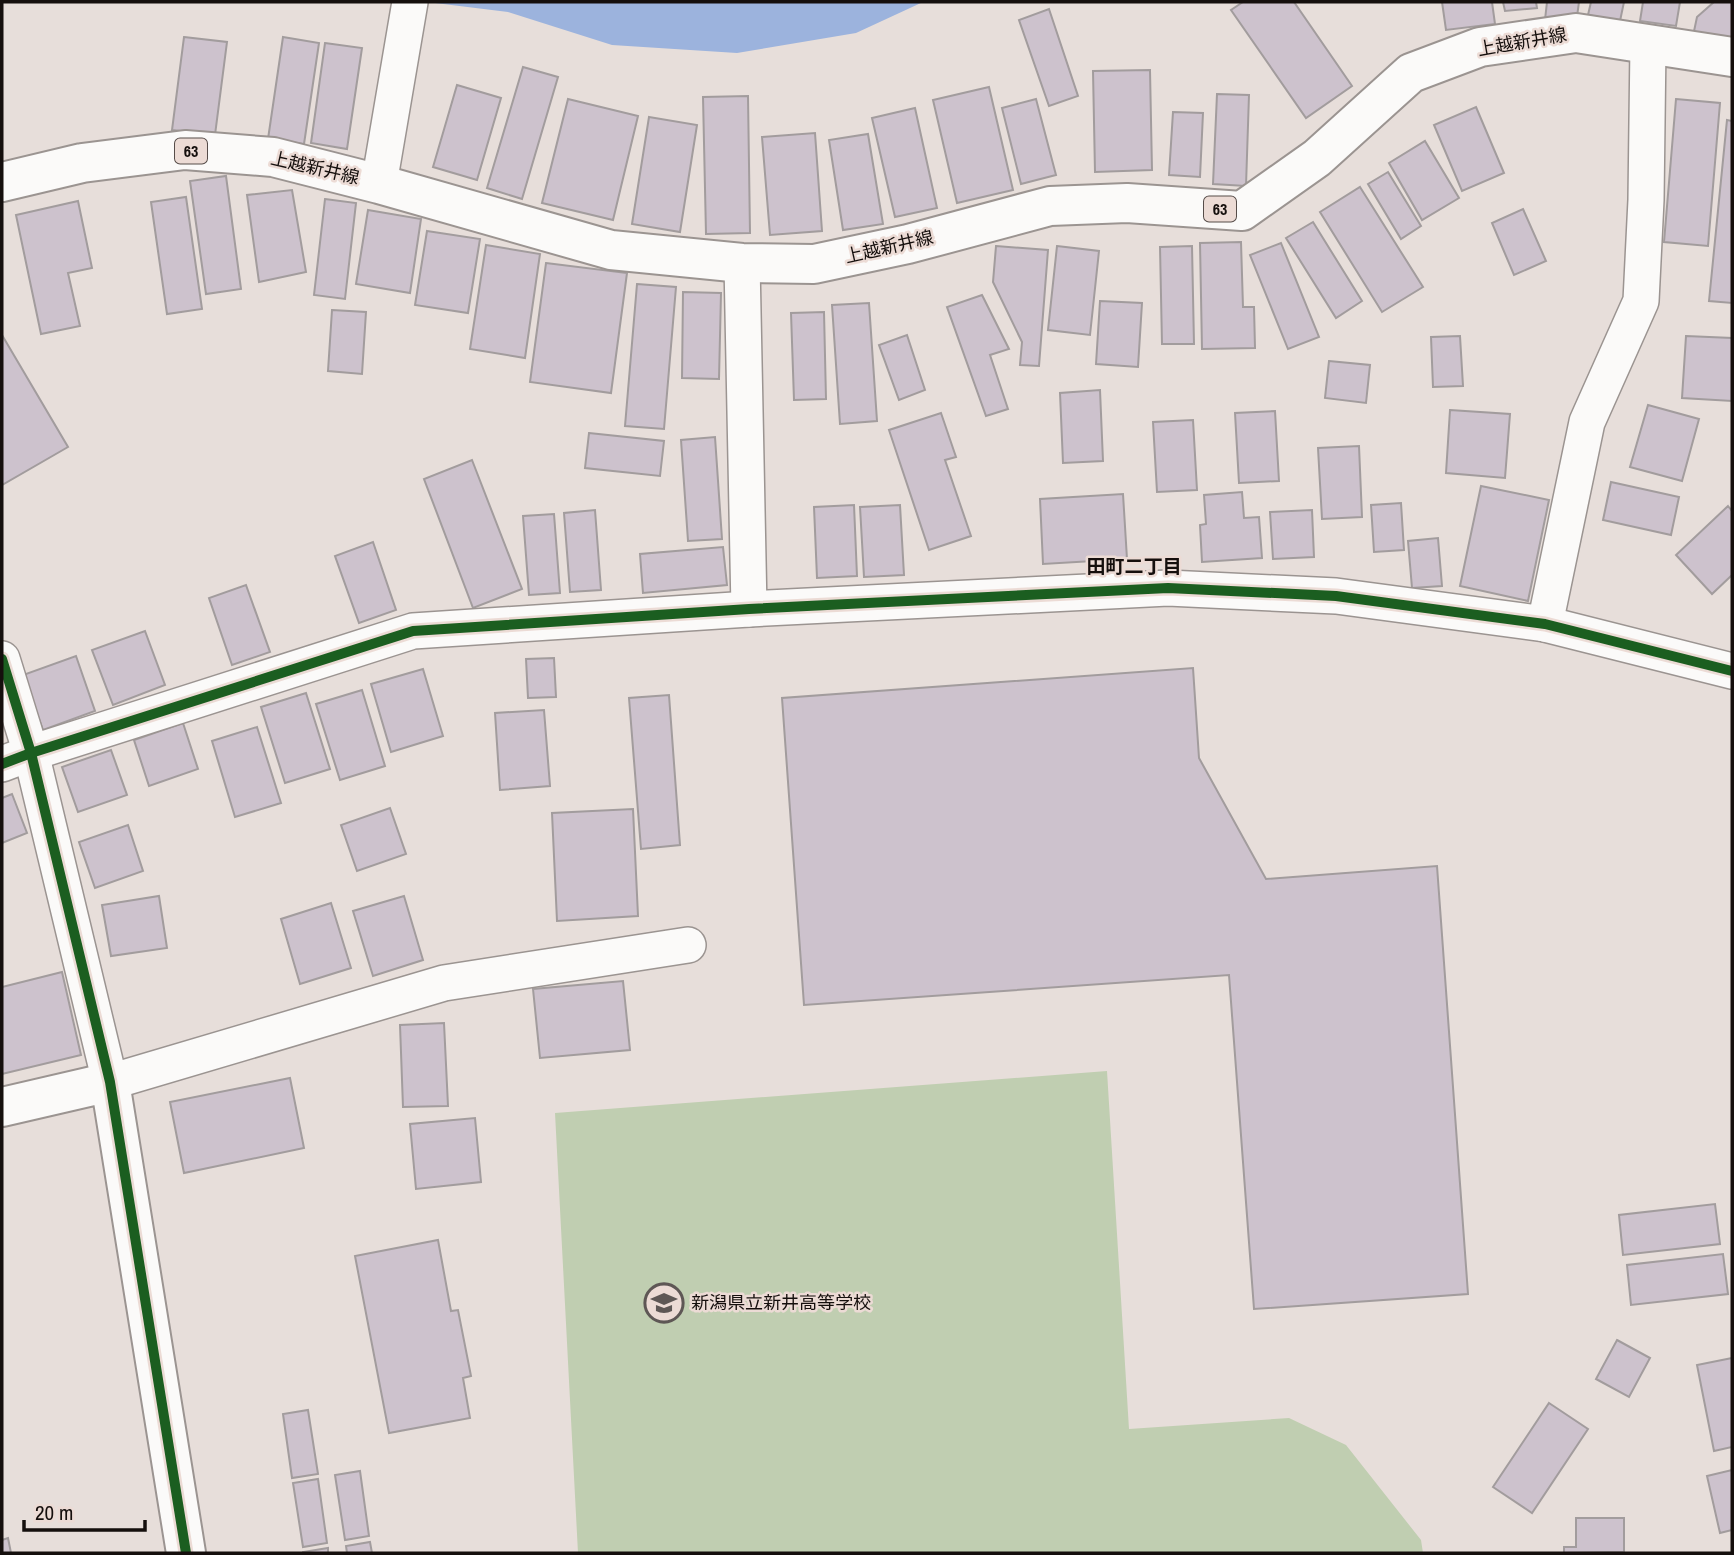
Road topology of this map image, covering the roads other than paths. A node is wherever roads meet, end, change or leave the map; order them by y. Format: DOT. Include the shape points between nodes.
graph roads {
  1 [pos="409,11"];
  2 [pos="1648,44"];
  3 [pos="1732,57"];
  4 [pos="2,182"];
  5 [pos="379,184"];
  6 [pos="742,263"];
  7 [pos="749,609"];
  8 [pos="1545,624"];
  9 [pos="2,659"];
  10 [pos="1732,671"];
  11 [pos="17,759"];
  12 [pos="688,946"];
  13 [pos="110,1082"];
  14 [pos="2,1107"];
  15 [pos="186,1553"];
  1 -- 5 [label="street"];
  2 -- 3 [label="main road, 上越新井線 / 63"];
  2 -- 6 [label="main road, 上越新井線 / 63" via="1576,33 1480,47 1411,73 1317,158 1242,211 1127,203 1051,206 814,264"];
  2 -- 8 [label="street" via="1641,301 1587,422"];
  4 -- 5 [label="main road, 上越新井線 / 63" via="82,163 185,150 273,157"];
  5 -- 6 [label="main road, 上越新井線 / 63" via="611,250"];
  6 -- 7 [label="street"];
  7 -- 8 [label="street" via="1168,588 1336,596"];
  7 -- 11 [label="street" via="413,631"];
  8 -- 10 [label="street"];
  9 -- 11 [label="street"];
  11 -- 13 [label="street"];
  12 -- 13 [label="street" via="444,983"];
  13 -- 14 [label="main road"];
  13 -- 15 [label="main road"];
}
